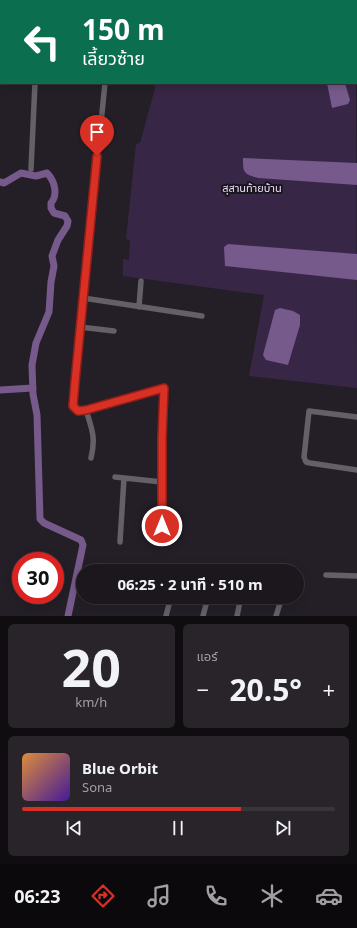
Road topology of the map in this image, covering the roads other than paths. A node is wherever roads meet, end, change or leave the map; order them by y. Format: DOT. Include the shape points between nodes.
graph roads {
  1 [pos="36,84"];
  2 [pos="105,84"];
  3 [pos="31,169"];
  4 [pos="142,281"];
  5 [pos="83,298"];
  6 [pos="139,307"];
  7 [pos="202,316"];
  8 [pos="80,327"];
  9 [pos="114,331"];
  10 [pos="86,410"];
  11 [pos="357,416"];
  12 [pos="92,458"];
  13 [pos="357,470"];
  14 [pos="115,477"];
  15 [pos="124,478"];
  16 [pos="162,482"];
  17 [pos="162,541"];
  18 [pos="120,542"];
  19 [pos="326,575"];
  20 [pos="357,576"];
  21 [pos="169,604"];
  22 [pos="206,604"];
  23 [pos="240,604"];
  24 [pos="280,604"];
  25 [pos="166,616"];
  26 [pos="203,616"];
  27 [pos="237,616"];
  28 [pos="276,616"];
  1 -- 3 [label="street"];
  2 -- 5 [label="street"];
  4 -- 6 [label="street"];
  5 -- 6 [label="street"];
  5 -- 8 [label="street"];
  6 -- 7 [label="street"];
  8 -- 9 [label="street"];
  8 -- 10 [label="street" via="73,402 78,411"];
  10 -- 12 [label="street" via="94,438"];
  10 -- 16 [label="street" via="164,388"];
  11 -- 13 [label="street" via="309,411 304,457 306,462 310,463"];
  14 -- 15 [label="street"];
  15 -- 16 [label="street"];
  15 -- 18 [label="street"];
  16 -- 17 [label="street"];
  19 -- 20 [label="street"];
  21 -- 25 [label="street"];
  22 -- 26 [label="street"];
  23 -- 27 [label="street"];
  24 -- 28 [label="street"];
}
